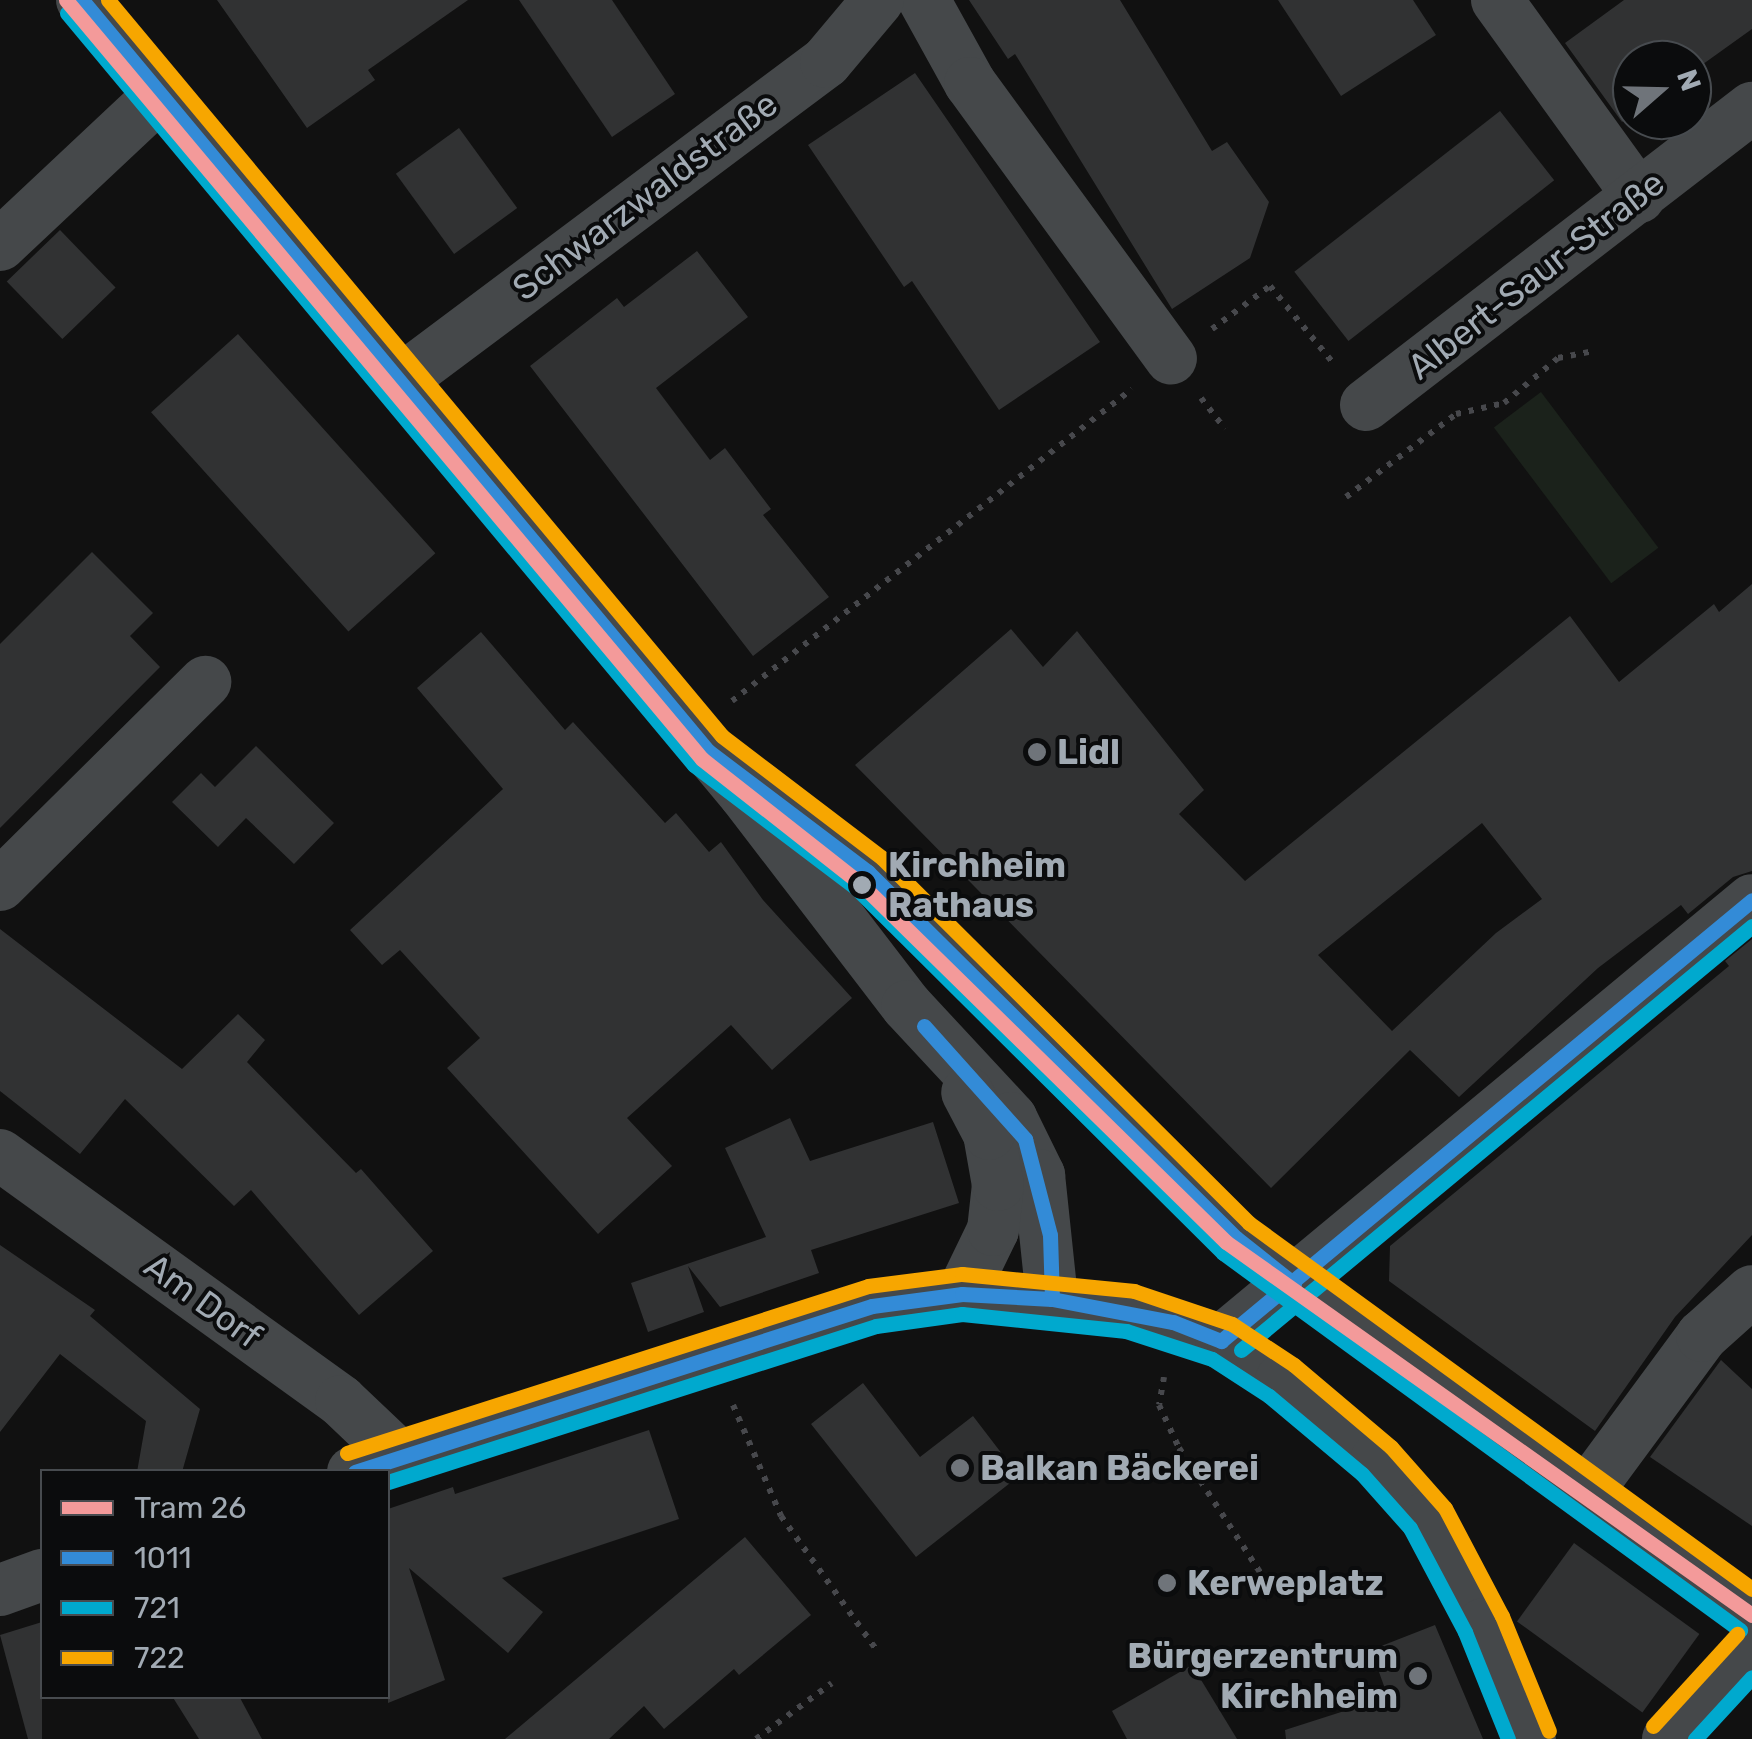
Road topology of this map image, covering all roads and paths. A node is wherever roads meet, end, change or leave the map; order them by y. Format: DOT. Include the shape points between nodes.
graph roads {
  1 [pos="82,0"];
  2 [pos="878,0"];
  3 [pos="924,0"];
  4 [pos="1497,0"];
  5 [pos="161,94"];
  6 [pos="1752,108"];
  7 [pos="1639,197"];
  8 [pos="0,245"];
  9 [pos="1589,352"];
  10 [pos="1170,359"];
  11 [pos="401,380"];
  12 [pos="1366,405"];
  13 [pos="1225,429"];
  14 [pos="1346,497"];
  15 [pos="205,682"];
  16 [pos="700,742"];
  17 [pos="0,885"];
  18 [pos="1752,900"];
  19 [pos="948,1055"];
  20 [pos="0,1154"];
  21 [pos="1298,1279"];
  22 [pos="1752,1291"];
  23 [pos="962,1294"];
  24 [pos="1052,1299"];
  25 [pos="1173,1322"];
  26 [pos="1220,1341"];
  27 [pos="710,1354"];
  28 [pos="376,1464"];
  29 [pos="1586,1492"];
  30 [pos="40,1576"];
  31 [pos="1269,1586"];
  32 [pos="0,1590"];
  33 [pos="1752,1614"];
  34 [pos="1752,1647"];
  35 [pos="876,1649"];
  36 [pos="832,1683"];
  37 [pos="756,1739"];
  38 [pos="1530,1739"];
  39 [pos="1668,1739"];
  1 -- 5 [label="street"];
  2 -- 11 [label="street, Schwarzwaldstraße" via="826,62"];
  3 -- 10 [label="street" via="970,83"];
  4 -- 7 [label="street"];
  5 -- 8 [label="street"];
  5 -- 11 [label="street"];
  6 -- 7 [label="street, Albert-Saur-Straße"];
  7 -- 12 [label="street, Albert-Saur-Straße"];
  9 -- 14 [label="path" via="1558,358 1504,403 1456,414"];
  10 -- 12 [label="path" via="1270,286"];
  10 -- 13 [label="path"];
  10 -- 16 [label="path"];
  11 -- 16 [label="street"];
  15 -- 17 [label="street"];
  16 -- 19 [label="street"];
  16 -- 21 [label="street" via="868,872 1236,1238"];
  18 -- 21 [label="street"];
  19 -- 23 [label="street" via="990,1134 998,1185 993,1230"];
  19 -- 24 [label="street" via="1025,1140 1048,1220"];
  20 -- 28 [label="street, Am Dorf" via="341,1400"];
  21 -- 26 [label="street"];
  21 -- 29 [label="street"];
  22 -- 29 [label="street" via="1702,1336"];
  23 -- 24 [label="street"];
  23 -- 27 [label="street" via="872,1306"];
  24 -- 25 [label="street"];
  25 -- 26 [label="street"];
  25 -- 31 [label="path" via="1159,1405 1179,1448"];
  26 -- 38 [label="street" via="1331,1419 1427,1517 1484,1624"];
  27 -- 28 [label="street"];
  27 -- 35 [label="path" via="781,1516"];
  29 -- 33 [label="street"];
  30 -- 32 [label="street"];
  34 -- 39 [label="street"];
  36 -- 37 [label="path"];
}
